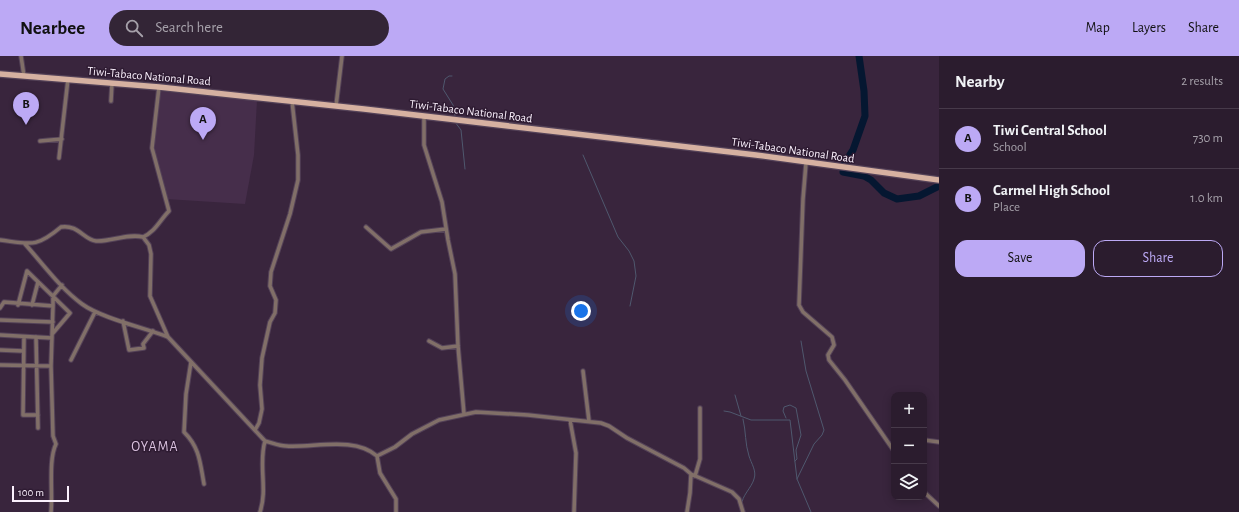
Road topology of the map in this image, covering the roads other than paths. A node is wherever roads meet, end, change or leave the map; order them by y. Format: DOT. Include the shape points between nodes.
graph roads {
  1 [pos="21,56"];
  2 [pos="342,56"];
  3 [pos="0,74"];
  4 [pos="24,76"];
  5 [pos="68,79"];
  6 [pos="112,83"];
  7 [pos="159,87"];
  8 [pos="111,101"];
  9 [pos="292,101"];
  10 [pos="336,106"];
  11 [pos="424,117"];
  12 [pos="62,139"];
  13 [pos="40,141"];
  14 [pos="59,158"];
  15 [pos="806,163"];
  16 [pos="939,180"];
  17 [pos="366,227"];
  18 [pos="446,229"];
  19 [pos="143,237"];
  20 [pos="0,240"];
  21 [pos="25,244"];
  22 [pos="38,282"];
  23 [pos="62,285"];
  24 [pos="53,296"];
  25 [pos="18,304"];
  26 [pos="32,305"];
  27 [pos="53,306"];
  28 [pos="0,308"];
  29 [pos="95,312"];
  30 [pos="0,320"];
  31 [pos="122,321"];
  32 [pos="53,322"];
  33 [pos="153,331"];
  34 [pos="0,335"];
  35 [pos="52,335"];
  36 [pos="24,337"];
  37 [pos="36,337"];
  38 [pos="168,337"];
  39 [pos="429,341"];
  40 [pos="458,346"];
  41 [pos="0,350"];
  42 [pos="23,351"];
  43 [pos="72,360"];
  44 [pos="191,362"];
  45 [pos="0,365"];
  46 [pos="23,365"];
  47 [pos="36,366"];
  48 [pos="51,366"];
  49 [pos="583,371"];
  50 [pos="700,408"];
  51 [pos="464,414"];
  52 [pos="38,415"];
  53 [pos="570,420"];
  54 [pos="589,421"];
  55 [pos="38,428"];
  56 [pos="255,430"];
  57 [pos="927,440"];
  58 [pos="265,441"];
  59 [pos="939,442"];
  60 [pos="891,445"];
  61 [pos="377,456"];
  62 [pos="691,474"];
  63 [pos="695,476"];
  64 [pos="204,484"];
  65 [pos="927,495"];
  66 [pos="939,506"];
  67 [pos="51,512"];
  68 [pos="260,512"];
  69 [pos="396,512"];
  70 [pos="574,512"];
  71 [pos="687,512"];
  72 [pos="743,512"];
  1 -- 4 [label="street"];
  2 -- 10 [label="street"];
  3 -- 4 [label="main road, Tiwi-Tabaco National Road"];
  4 -- 5 [label="main road, Tiwi-Tabaco National Road"];
  5 -- 6 [label="main road, Tiwi-Tabaco National Road"];
  5 -- 12 [label="street"];
  6 -- 7 [label="main road, Tiwi-Tabaco National Road"];
  6 -- 8 [label="street"];
  7 -- 9 [label="main road, Tiwi-Tabaco National Road"];
  7 -- 19 [label="street" via="152,148 169,211 154,232"];
  9 -- 10 [label="main road, Tiwi-Tabaco National Road"];
  9 -- 56 [label="street" via="298,180 271,272 270,286 276,300 275,312 270,322 262,358 262,409"];
  10 -- 11 [label="main road, Tiwi-Tabaco National Road"];
  11 -- 15 [label="main road, Tiwi-Tabaco National Road"];
  11 -- 18 [label="street" via="424,145 442,202"];
  12 -- 13 [label="street"];
  12 -- 14 [label="street"];
  15 -- 16 [label="main road, Tiwi-Tabaco National Road"];
  15 -- 60 [label="street" via="799,305 803,312 832,337 834,345 828,355 829,360"];
  17 -- 18 [label="street" via="391,249 421,232"];
  18 -- 40 [label="street" via="456,284"];
  19 -- 21 [label="street" via="95,241 81,231 65,226 40,243"];
  19 -- 38 [label="street" via="149,245 151,254 150,296"];
  20 -- 21 [label="street"];
  21 -- 23 [label="street"];
  22 -- 24 [label="street"];
  22 -- 25 [label="street" via="27,271"];
  22 -- 26 [label="street"];
  23 -- 24 [label="street"];
  23 -- 29 [label="street" via="82,304"];
  24 -- 27 [label="street"];
  24 -- 35 [label="street" via="70,313"];
  25 -- 26 [label="street"];
  25 -- 28 [label="street" via="4,302"];
  26 -- 27 [label="street"];
  27 -- 32 [label="street"];
  29 -- 31 [label="street"];
  29 -- 43 [label="street"];
  30 -- 32 [label="street"];
  31 -- 33 [label="street"];
  31 -- 33 [label="street" via="129,350 144,348 143,344"];
  32 -- 35 [label="street"];
  33 -- 38 [label="street"];
  34 -- 36 [label="street"];
  35 -- 37 [label="street"];
  35 -- 48 [label="street"];
  36 -- 37 [label="street"];
  36 -- 42 [label="street"];
  37 -- 47 [label="street"];
  38 -- 44 [label="street"];
  39 -- 40 [label="street" via="442,348"];
  40 -- 51 [label="street"];
  41 -- 42 [label="street"];
  42 -- 46 [label="street"];
  44 -- 56 [label="street"];
  44 -- 64 [label="street" via="184,432 193,441"];
  45 -- 46 [label="street"];
  46 -- 47 [label="street"];
  46 -- 52 [label="street" via="23,415"];
  47 -- 48 [label="street"];
  47 -- 52 [label="street"];
  48 -- 67 [label="street" via="53,436 56,444 51,453"];
  49 -- 54 [label="street"];
  50 -- 63 [label="street" via="700,460"];
  51 -- 53 [label="street" via="476,412"];
  51 -- 61 [label="street" via="427,425"];
  52 -- 55 [label="street"];
  53 -- 54 [label="street"];
  53 -- 70 [label="street" via="576,453"];
  54 -- 62 [label="street" via="609,426"];
  56 -- 58 [label="street"];
  57 -- 59 [label="street"];
  58 -- 61 [label="street" via="285,446 346,445 364,448"];
  58 -- 68 [label="street"];
  61 -- 69 [label="street" via="380,473 396,499"];
  62 -- 63 [label="street"];
  62 -- 71 [label="street"];
  63 -- 72 [label="street" via="732,492 739,499"];
  65 -- 66 [label="street"];
}
